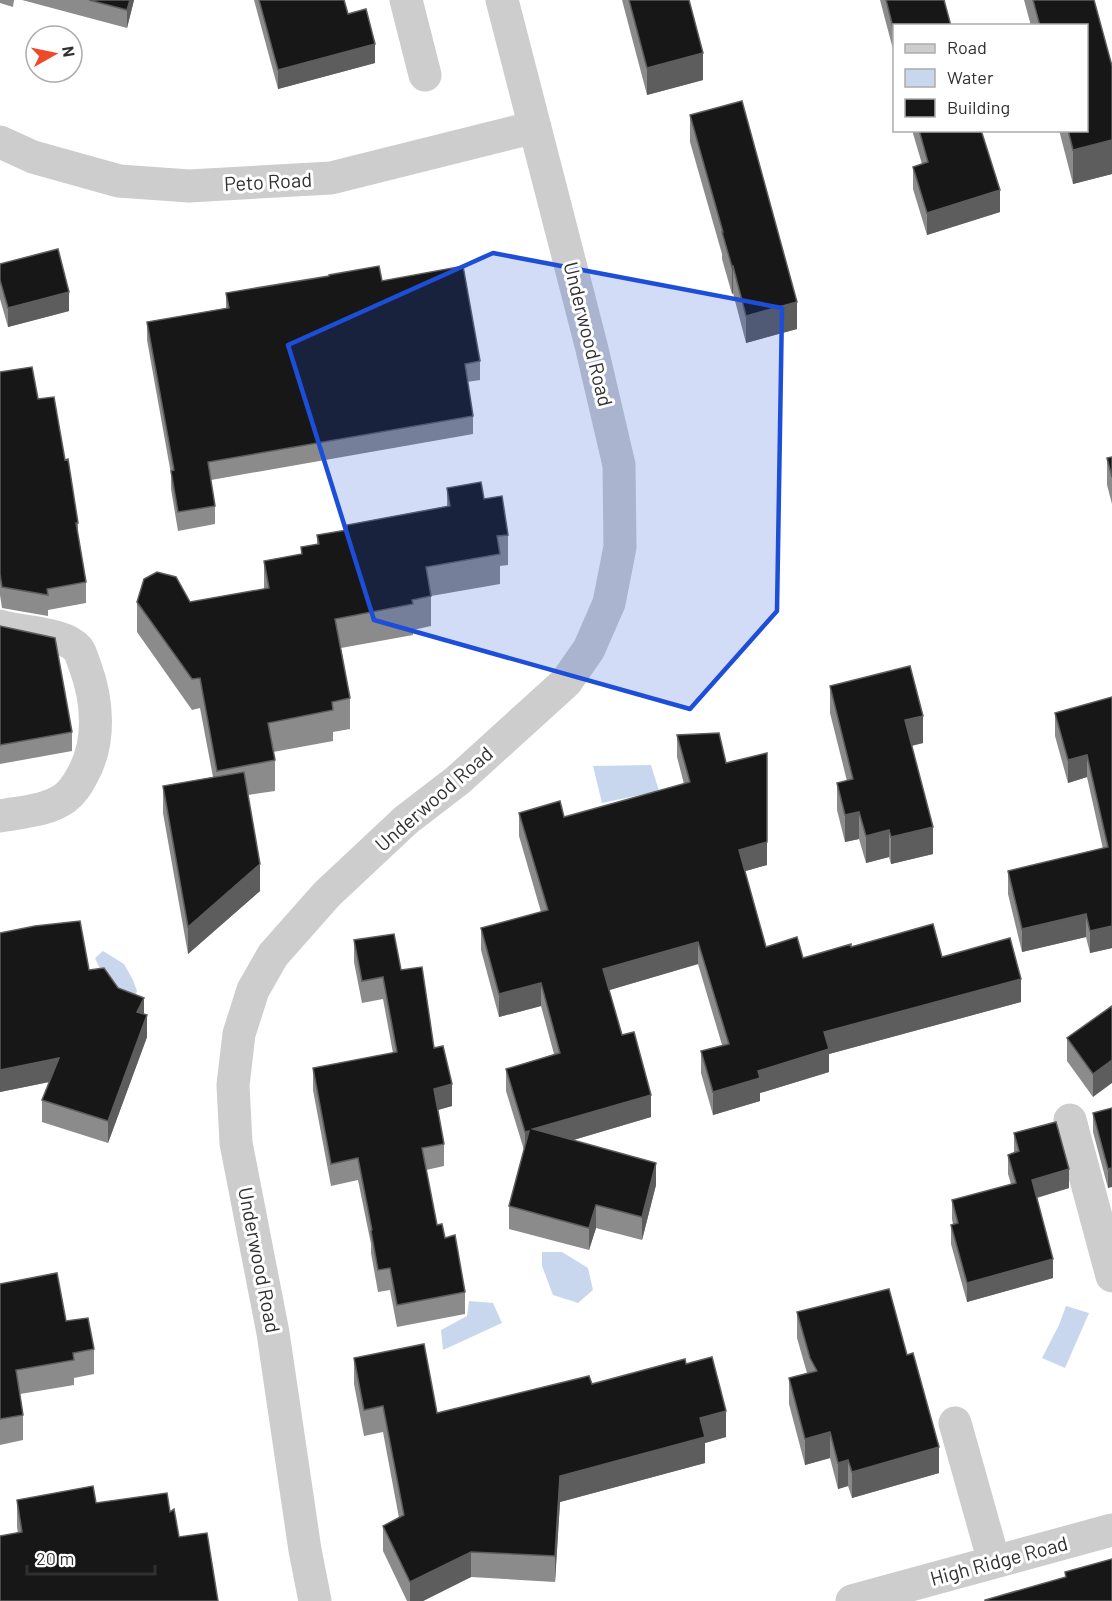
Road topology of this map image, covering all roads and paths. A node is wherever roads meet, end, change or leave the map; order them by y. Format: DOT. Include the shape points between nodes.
graph roads {
  1 [pos="406,0"];
  2 [pos="502,0"];
  3 [pos="424,75"];
  4 [pos="536,127"];
  5 [pos="0,142"];
  6 [pos="0,626"];
  7 [pos="0,816"];
  8 [pos="1070,1120"];
  9 [pos="1112,1276"];
  10 [pos="955,1423"];
  11 [pos="1112,1530"];
  12 [pos="994,1562"];
  13 [pos="315,1601"];
  14 [pos="852,1601"];
  1 -- 3 [label="street"];
  2 -- 4 [label="street, Underwood Road"];
  4 -- 5 [label="street, Peto Road" via="331,178 189,186 119,181 33,157"];
  4 -- 13 [label="street, Underwood Road" via="619,465 620,547 609,603 589,649 566,682 458,780 406,820 327,894 273,955 253,990 239,1034 233,1085 236,1143 273,1334"];
  6 -- 7 [label="street" via="64,640 78,649 88,673 96,725 86,769 74,791 48,807"];
  8 -- 9 [label="street"];
  10 -- 12 [label="street"];
  11 -- 12 [label="street, High Ridge Road"];
  12 -- 14 [label="street, High Ridge Road"];
}
